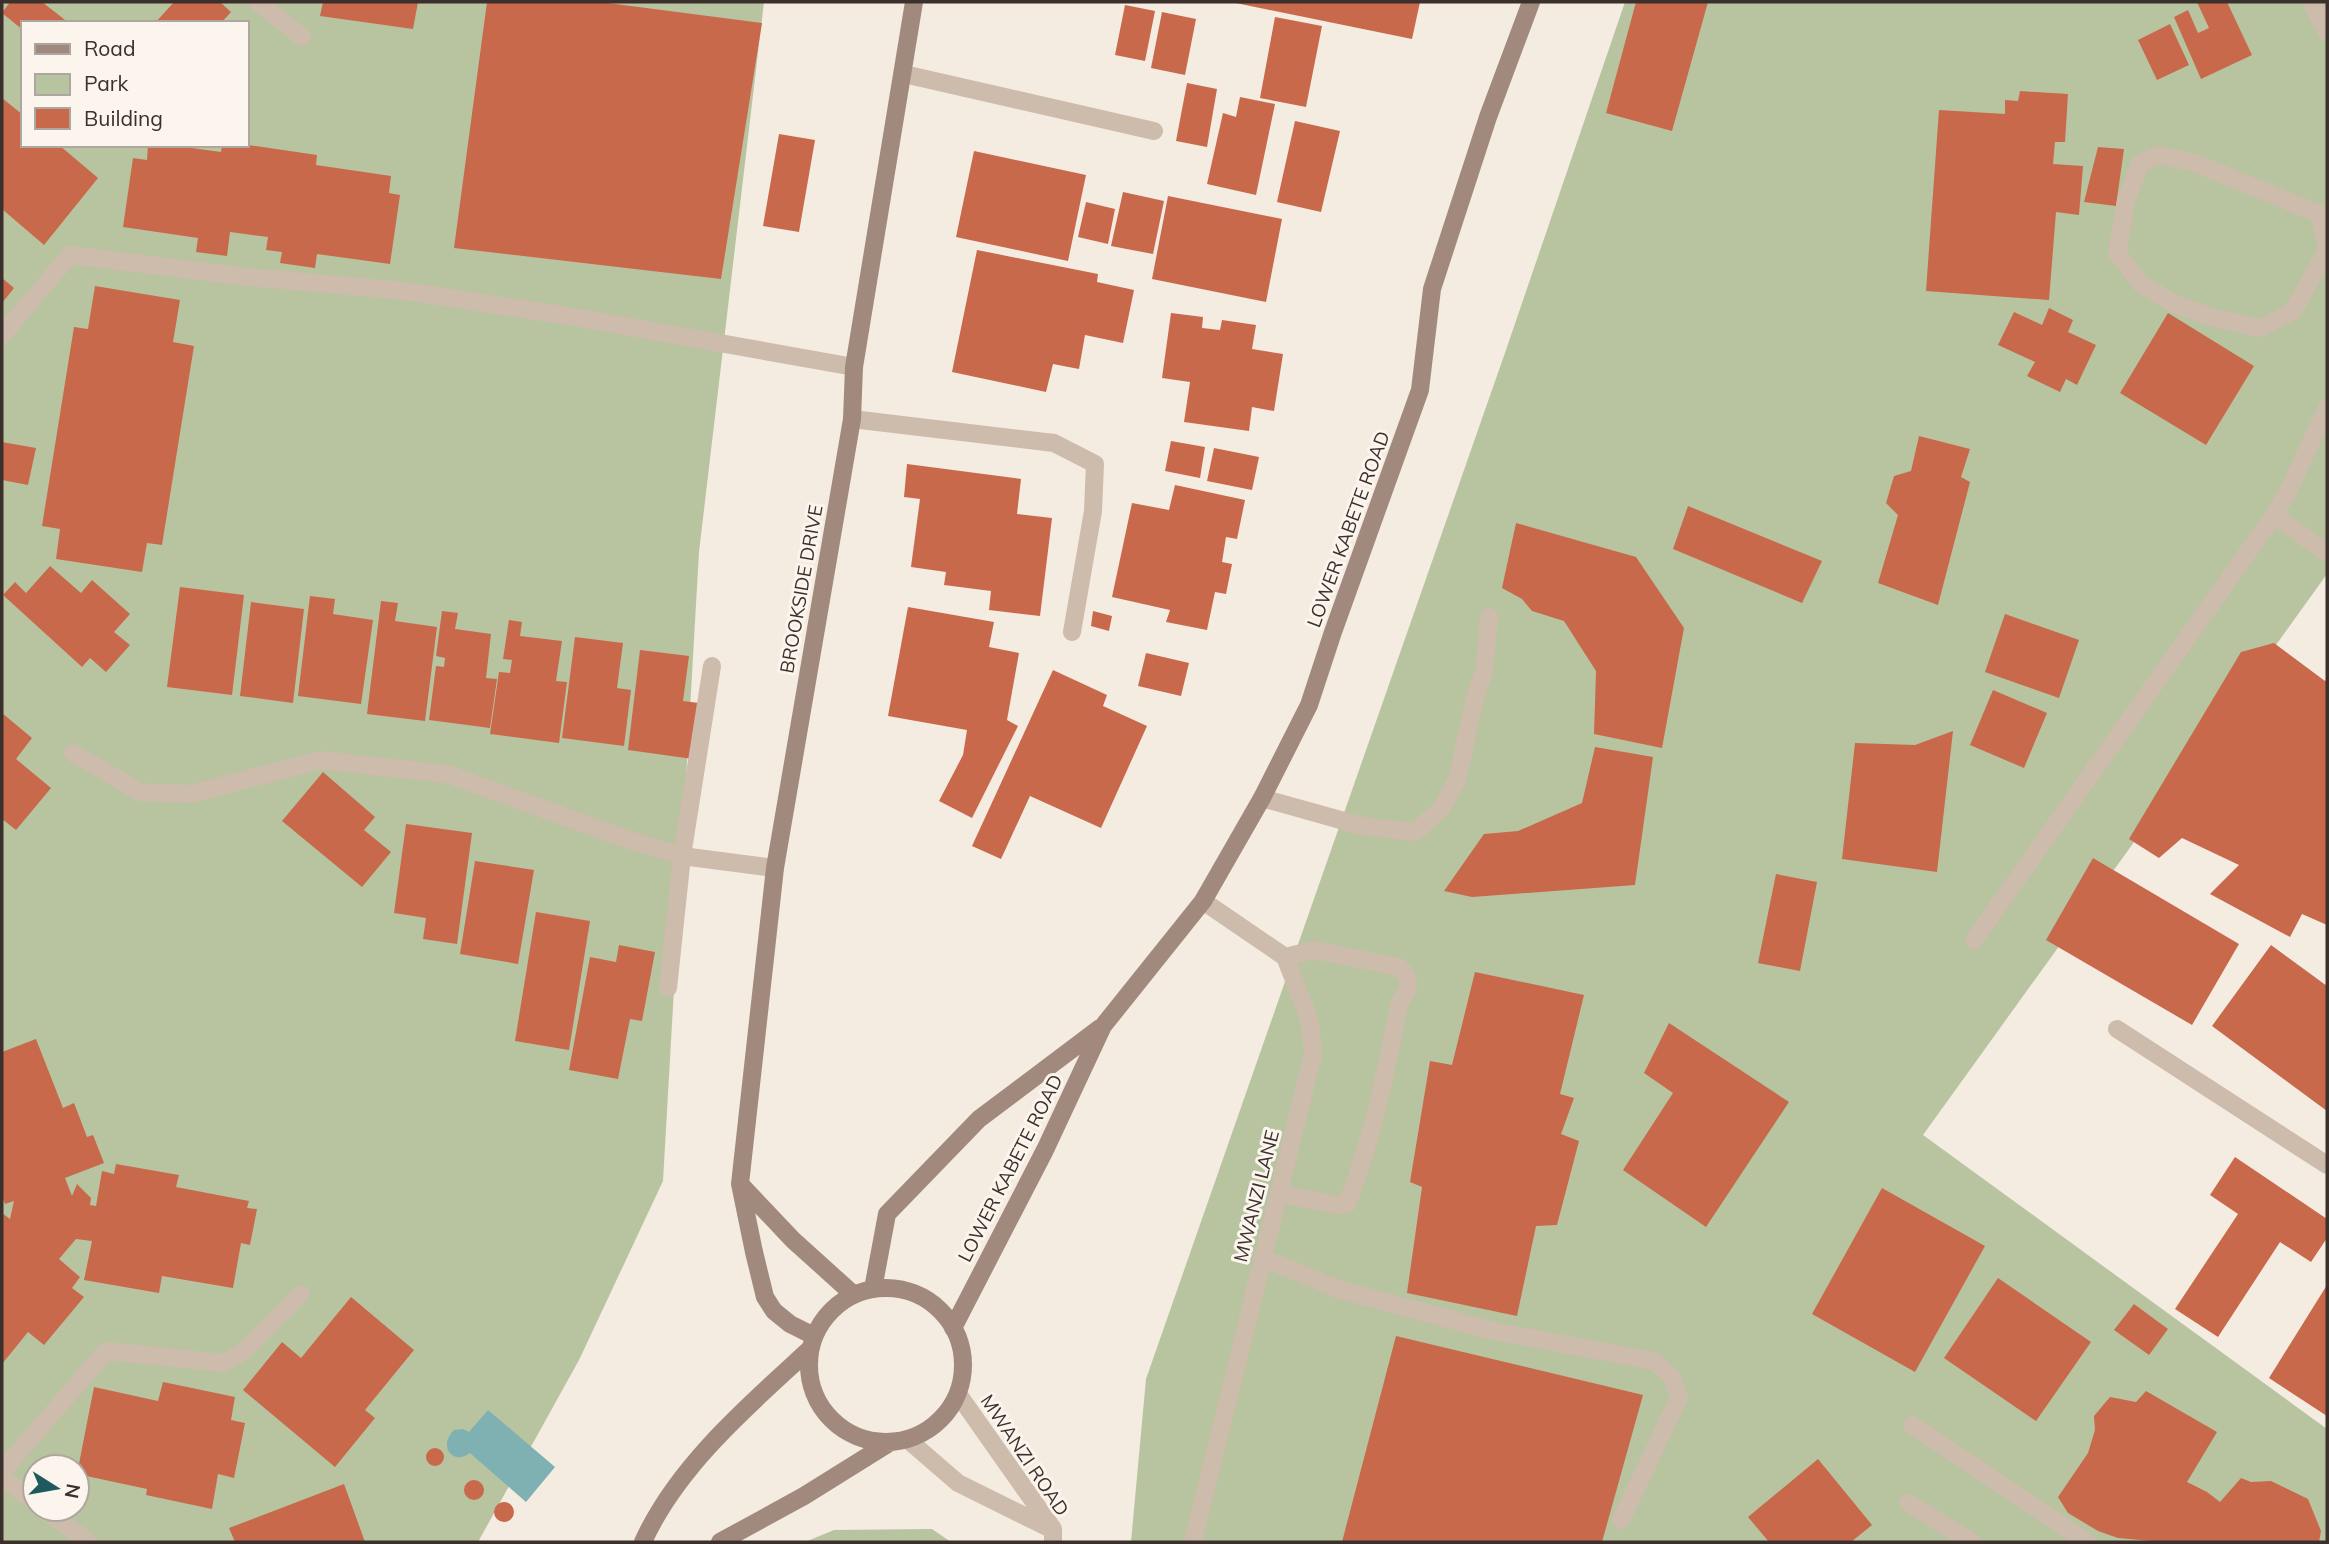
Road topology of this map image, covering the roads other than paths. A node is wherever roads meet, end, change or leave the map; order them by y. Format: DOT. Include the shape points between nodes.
graph roads {
  1 [pos="258,2"];
  2 [pos="914,2"];
  3 [pos="1531,2"];
  4 [pos="2311,2"];
  5 [pos="2327,32"];
  6 [pos="302,37"];
  7 [pos="904,74"];
  8 [pos="1154,131"];
  9 [pos="2327,248"];
  10 [pos="2,335"];
  11 [pos="854,367"];
  12 [pos="2327,408"];
  13 [pos="852,419"];
  14 [pos="2274,514"];
  15 [pos="2327,553"];
  16 [pos="1489,617"];
  17 [pos="1072,632"];
  18 [pos="712,666"];
  19 [pos="73,753"];
  20 [pos="1262,798"];
  21 [pos="682,856"];
  22 [pos="775,869"];
  23 [pos="1203,901"];
  24 [pos="1974,940"];
  25 [pos="1285,957"];
  26 [pos="668,988"];
  27 [pos="1103,1026"];
  28 [pos="2118,1029"];
  29 [pos="2327,1165"];
  30 [pos="740,1184"];
  31 [pos="1279,1194"];
  32 [pos="1263,1258"];
  33 [pos="873,1289"];
  34 [pos="301,1294"];
  35 [pos="854,1294"];
  36 [pos="953,1328"];
  37 [pos="812,1342"];
  38 [pos="958,1394"];
  39 [pos="1912,1425"];
  40 [pos="898,1441"];
  41 [pos="2,1471"];
  42 [pos="2,1477"];
  43 [pos="21,1491"];
  44 [pos="1908,1503"];
  45 [pos="1620,1520"];
  46 [pos="63,1523"];
  47 [pos="1053,1536"];
  48 [pos="88,1542"];
  49 [pos="643,1542"];
  50 [pos="720,1542"];
  51 [pos="1193,1542"];
  52 [pos="1972,1542"];
  53 [pos="2087,1542"];
  1 -- 6 [label="street"];
  2 -- 7 [label="main road, BROOKSIDE DRIVE"];
  3 -- 20 [label="main road, LOWER KABETE ROAD" via="1432,289 1420,390 1309,705"];
  4 -- 5 [label="street"];
  7 -- 8 [label="street"];
  7 -- 11 [label="main road, BROOKSIDE DRIVE"];
  9 -- 9 [label="street" via="2319,214 2194,163 2159,155 2141,163 2126,200 2118,253 2141,284 2175,304 2260,328 2293,311"];
  10 -- 11 [label="street" via="70,255 404,291"];
  11 -- 13 [label="main road, BROOKSIDE DRIVE"];
  12 -- 14 [label="street"];
  13 -- 17 [label="street" via="1054,443 1095,464 1093,511"];
  13 -- 22 [label="main road, BROOKSIDE DRIVE"];
  14 -- 15 [label="street"];
  14 -- 24 [label="street"];
  16 -- 20 [label="street" via="1484,673 1457,781 1441,809 1415,832 1362,826"];
  18 -- 21 [label="street"];
  19 -- 21 [label="street" via="140,792 191,794 320,760 447,774"];
  20 -- 23 [label="main road, LOWER KABETE ROAD"];
  21 -- 22 [label="street"];
  21 -- 26 [label="street"];
  22 -- 30 [label="main road, BROOKSIDE DRIVE"];
  23 -- 25 [label="street"];
  23 -- 27 [label="main road, LOWER KABETE ROAD"];
  25 -- 31 [label="street, MWANZI LANE" via="1306,1011 1312,1054"];
  25 -- 31 [label="street" via="1314,950 1399,967 1408,980 1408,990 1400,1000 1363,1161 1347,1204"];
  27 -- 33 [label="main road, LOWER KABETE ROAD" via="979,1119 887,1214"];
  27 -- 36 [label="main road, LOWER KABETE ROAD"];
  28 -- 29 [label="street"];
  30 -- 35 [label="main road"];
  30 -- 37 [label="main road, BROOKSIDE DRIVE" via="765,1297 774,1311"];
  31 -- 32 [label="street, MWANZI LANE"];
  32 -- 45 [label="street" via="1338,1289 1493,1331 1654,1361 1672,1377 1679,1398"];
  32 -- 51 [label="street, MWANZI LANE"];
  33 -- 35 [label="main road"];
  33 -- 36 [label="main road" via="891,1288 919,1296 943,1312"];
  34 -- 41 [label="street" via="242,1353 223,1363 106,1351"];
  35 -- 37 [label="main road" via="831,1311"];
  36 -- 38 [label="main road" via="962,1365"];
  37 -- 40 [label="main road" via="810,1377 828,1415 861,1439"];
  37 -- 49 [label="main road" via="708,1447 654,1516"];
  38 -- 40 [label="main road" via="946,1414 928,1430"];
  38 -- 47 [label="street, MWANZI ROAD"];
  39 -- 53 [label="street"];
  40 -- 47 [label="street" via="958,1483"];
  40 -- 50 [label="main road"];
  42 -- 43 [label="street"];
  44 -- 52 [label="street"];
  46 -- 48 [label="street"];
}
